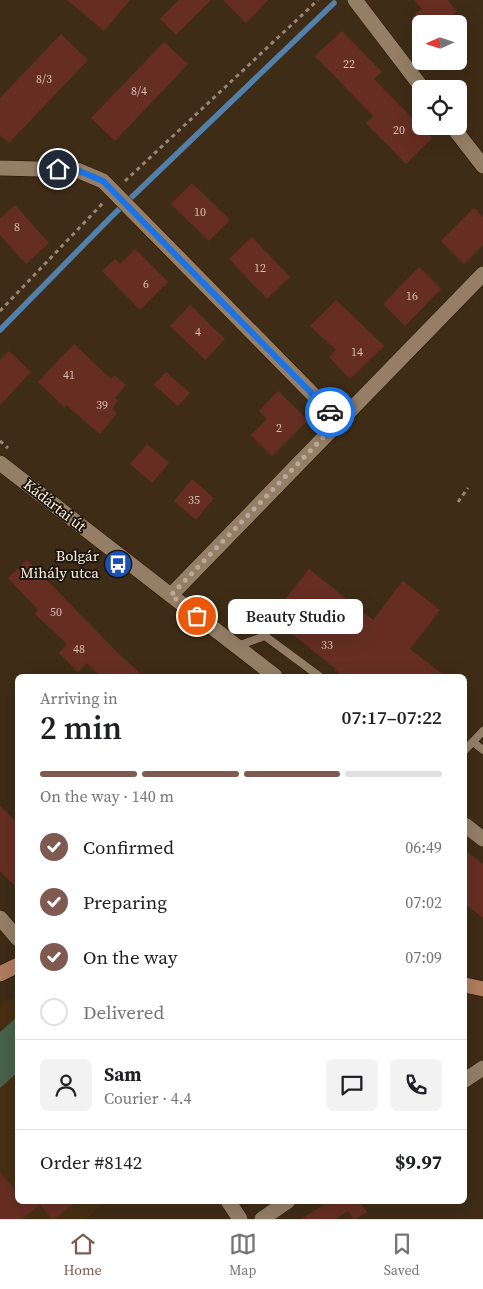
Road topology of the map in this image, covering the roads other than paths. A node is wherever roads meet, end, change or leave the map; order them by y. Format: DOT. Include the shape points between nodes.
graph roads {
  1 [pos="355,0"];
  2 [pos="416,80"];
  3 [pos="459,135"];
  4 [pos="483,166"];
  5 [pos="0,168"];
  6 [pos="483,274"];
  7 [pos="339,421"];
  8 [pos="1,465"];
  9 [pos="171,595"];
  10 [pos="236,646"];
  11 [pos="272,674"];
  12 [pos="316,674"];
  13 [pos="483,731"];
  14 [pos="473,742"];
  15 [pos="467,748"];
  16 [pos="483,750"];
  17 [pos="467,827"];
  18 [pos="483,839"];
  19 [pos="3,922"];
  20 [pos="15,936"];
  21 [pos="15,966"];
  22 [pos="0,974"];
  23 [pos="467,985"];
  24 [pos="483,988"];
  25 [pos="483,1068"];
  26 [pos="467,1079"];
  27 [pos="230,1204"];
  28 [pos="284,1204"];
  29 [pos="240,1219"];
  30 [pos="262,1219"];
  1 -- 2 [label="street"];
  3 -- 4 [label="street"];
  5 -- 7 [label="street" via="77,170 103,181"];
  6 -- 7 [label="street"];
  7 -- 9 [label="street"];
  8 -- 9 [label="street, Kádártai út"];
  9 -- 10 [label="street, Kádártai út"];
  10 -- 11 [label="street, Kádártai út"];
  10 -- 12 [label="lane" via="266,636"];
  13 -- 14 [label="lane"];
  14 -- 15 [label="lane"];
  14 -- 16 [label="lane"];
  17 -- 18 [label="street"];
  19 -- 20 [label="street"];
  21 -- 22 [label="street"];
  23 -- 24 [label="street"];
  25 -- 26 [label="street"];
  27 -- 29 [label="street"];
  28 -- 30 [label="street"];
}
